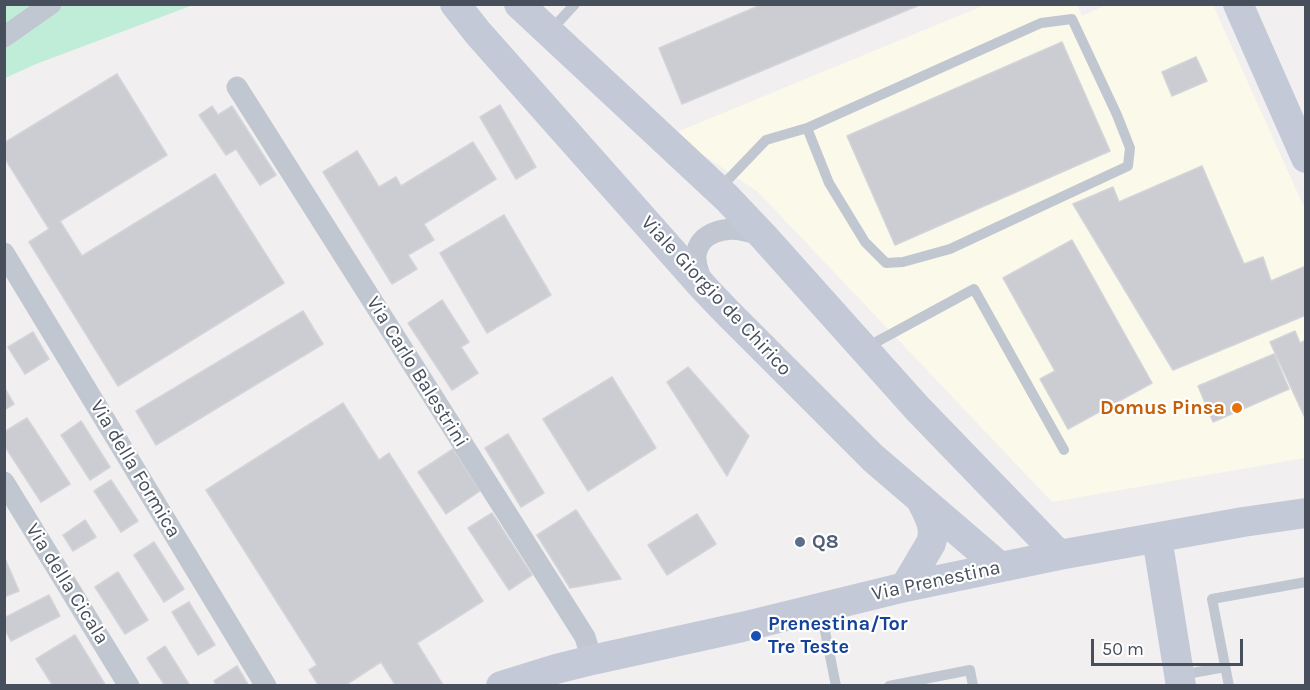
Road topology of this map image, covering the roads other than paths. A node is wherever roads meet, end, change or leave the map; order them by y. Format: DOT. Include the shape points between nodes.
graph roads {
  1 [pos="51,4"];
  2 [pos="455,4"];
  3 [pos="519,4"];
  4 [pos="575,4"];
  5 [pos="1238,4"];
  6 [pos="548,33"];
  7 [pos="4,37"];
  8 [pos="237,87"];
  9 [pos="807,128"];
  10 [pos="1305,158"];
  11 [pos="718,191"];
  12 [pos="764,237"];
  13 [pos="4,253"];
  14 [pos="705,289"];
  15 [pos="864,348"];
  16 [pos="1064,450"];
  17 [pos="4,482"];
  18 [pos="920,498"];
  19 [pos="1305,502"];
  20 [pos="1305,513"];
  21 [pos="1242,522"];
  22 [pos="1157,538"];
  23 [pos="1059,555"];
  24 [pos="1000,567"];
  25 [pos="1305,582"];
  26 [pos="905,587"];
  27 [pos="820,607"];
  28 [pos="592,660"];
  29 [pos="1225,667"];
  30 [pos="1180,680"];
  31 [pos="129,686"];
  32 [pos="266,686"];
  33 [pos="501,686"];
  34 [pos="836,686"];
  35 [pos="889,686"];
  36 [pos="973,686"];
  37 [pos="1229,686"];
  1 -- 7 [label="street"];
  2 -- 14 [label="street, Viale Giorgio de Chirico"];
  3 -- 6 [label="street"];
  4 -- 6 [label="lane"];
  5 -- 10 [label="street"];
  6 -- 11 [label="street"];
  8 -- 28 [label="street, Via Carlo Balestrini" via="585,637"];
  9 -- 9 [label="lane" via="1041,22 1072,20 1130,148 1128,166 950,249 903,262 886,262 865,242 829,183"];
  9 -- 11 [label="lane" via="766,140"];
  11 -- 12 [label="street"];
  12 -- 14 [label="street" via="734,230 707,236 696,255"];
  12 -- 15 [label="street"];
  13 -- 32 [label="street, Via della Formica"];
  14 -- 18 [label="street, Viale Giorgio de Chirico" via="873,458"];
  15 -- 16 [label="lane" via="974,289"];
  15 -- 23 [label="street"];
  17 -- 31 [label="street, Via della Cicala"];
  18 -- 24 [label="street, Viale Giorgio de Chirico"];
  18 -- 26 [label="street" via="933,536"];
  19 -- 21 [label="street"];
  20 -- 21 [label="street, Via Prenestina"];
  21 -- 22 [label="street, Via Prenestina"];
  22 -- 23 [label="street, Via Prenestina"];
  22 -- 30 [label="street"];
  23 -- 24 [label="street, Via Prenestina"];
  24 -- 26 [label="street, Via Prenestina"];
  25 -- 29 [label="lane" via="1212,599"];
  26 -- 27 [label="street, Via Prenestina"];
  27 -- 28 [label="street, Via Prenestina"];
  27 -- 34 [label="lane"];
  28 -- 33 [label="street, Via Prenestina"];
  29 -- 30 [label="lane"];
  29 -- 37 [label="lane"];
  35 -- 36 [label="lane" via="970,670"];
}
